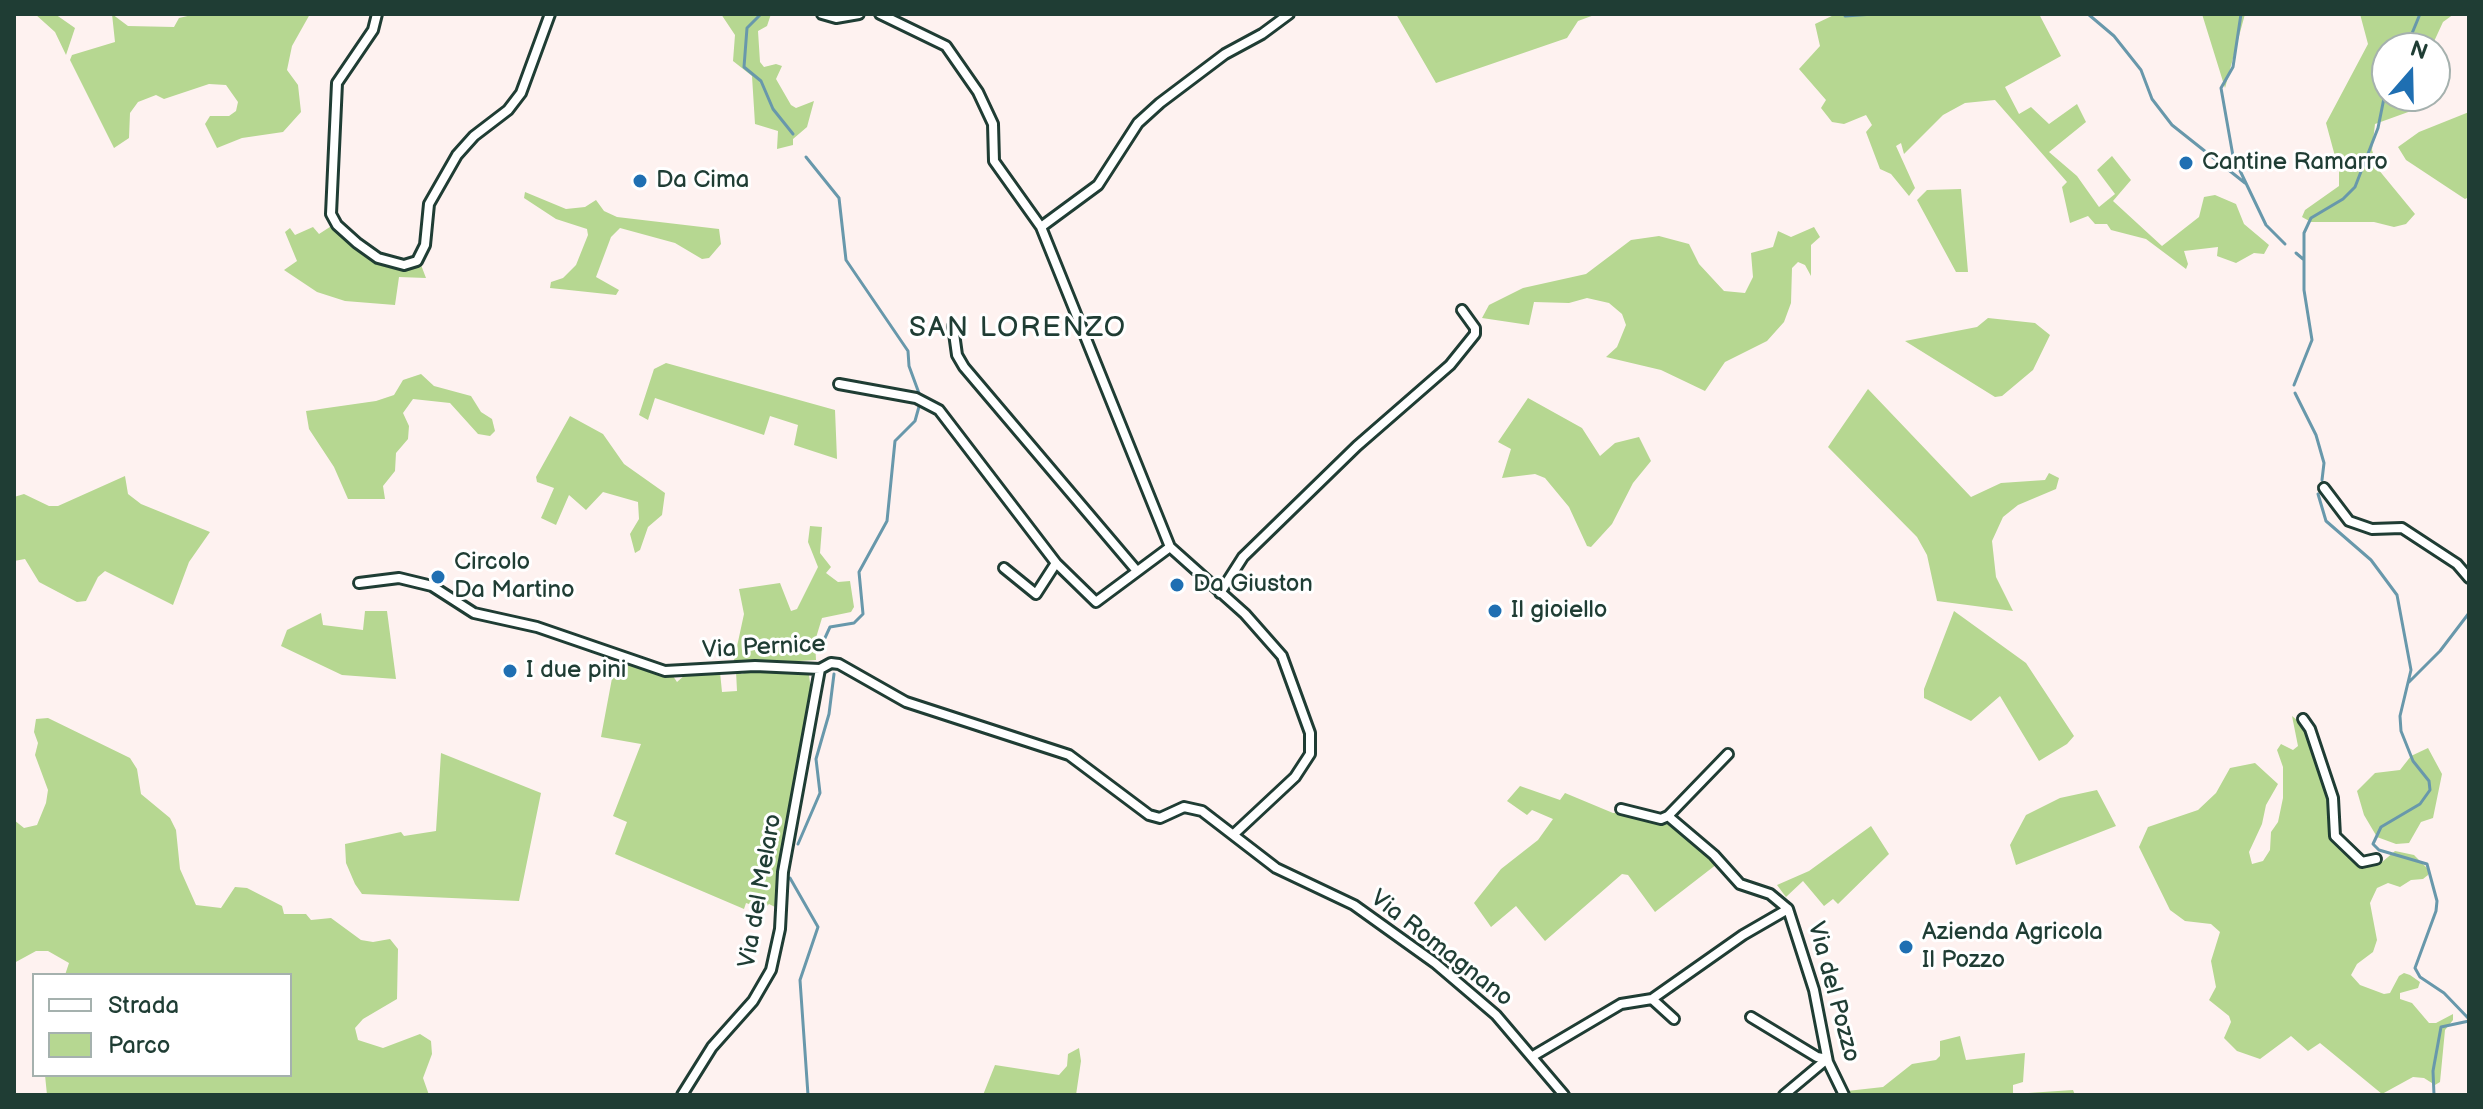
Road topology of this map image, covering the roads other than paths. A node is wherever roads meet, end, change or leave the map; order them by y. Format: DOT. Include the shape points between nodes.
graph roads {
  1 [pos="377,14"];
  2 [pos="550,14"];
  3 [pos="822,14"];
  4 [pos="859,14"];
  5 [pos="880,14"];
  6 [pos="1289,14"];
  7 [pos="1041,227"];
  8 [pos="1462,310"];
  9 [pos="953,326"];
  10 [pos="839,384"];
  11 [pos="2324,488"];
  12 [pos="1170,547"];
  13 [pos="1056,563"];
  14 [pos="1004,568"];
  15 [pos="1137,571"];
  16 [pos="2469,578"];
  17 [pos="359,583"];
  18 [pos="1220,593"];
  19 [pos="822,667"];
  20 [pos="2303,719"];
  21 [pos="1728,754"];
  22 [pos="1621,809"];
  23 [pos="1668,816"];
  24 [pos="1234,834"];
  25 [pos="2376,859"];
  26 [pos="1788,909"];
  27 [pos="1652,999"];
  28 [pos="1751,1017"];
  29 [pos="1674,1019"];
  30 [pos="1533,1056"];
  31 [pos="1827,1059"];
  32 [pos="682,1095"];
  33 [pos="1564,1095"];
  34 [pos="1784,1095"];
  35 [pos="1844,1095"];
  1 -- 2 [label="street" via="373,30 337,83 331,214 378,258 404,265 417,261 425,245 429,204 457,155 521,93"];
  3 -- 4 [label="street"];
  5 -- 7 [label="street" via="946,46 988,111 994,161"];
  6 -- 7 [label="street" via="1160,103 1138,123 1098,185"];
  7 -- 12 [label="street"];
  8 -- 18 [label="street" via="1475,334 1450,365 1243,557"];
  9 -- 15 [label="street" via="964,367"];
  10 -- 13 [label="street" via="930,403"];
  11 -- 16 [label="street" via="2349,521 2372,529 2402,528 2457,564"];
  12 -- 15 [label="street"];
  12 -- 18 [label="street"];
  13 -- 14 [label="street" via="1036,594"];
  13 -- 15 [label="street" via="1096,602"];
  17 -- 19 [label="street, Via Pernice" via="399,578 432,586 474,613 537,627 665,671"];
  18 -- 24 [label="street" via="1282,656 1311,745 1303,768"];
  19 -- 24 [label="street, Via Pernice" via="839,664 928,711 1069,755 1149,815 1160,818 1193,807"];
  19 -- 32 [label="street, Via del Melaro" via="783,872 771,970"];
  20 -- 25 [label="street" via="2333,798 2335,836 2362,862"];
  21 -- 23 [label="street"];
  22 -- 23 [label="street"];
  23 -- 26 [label="street, Via del Pozzo" via="1740,884 1770,894"];
  24 -- 30 [label="street, Via Romagnano" via="1276,868 1380,922 1471,992"];
  26 -- 27 [label="street"];
  26 -- 31 [label="street, Via del Pozzo" via="1814,990"];
  27 -- 29 [label="street"];
  27 -- 30 [label="street" via="1621,1004"];
  28 -- 31 [label="street"];
  30 -- 33 [label="street, Via Romagnano"];
  31 -- 34 [label="street"];
  31 -- 35 [label="street, Via del Pozzo"];
}
